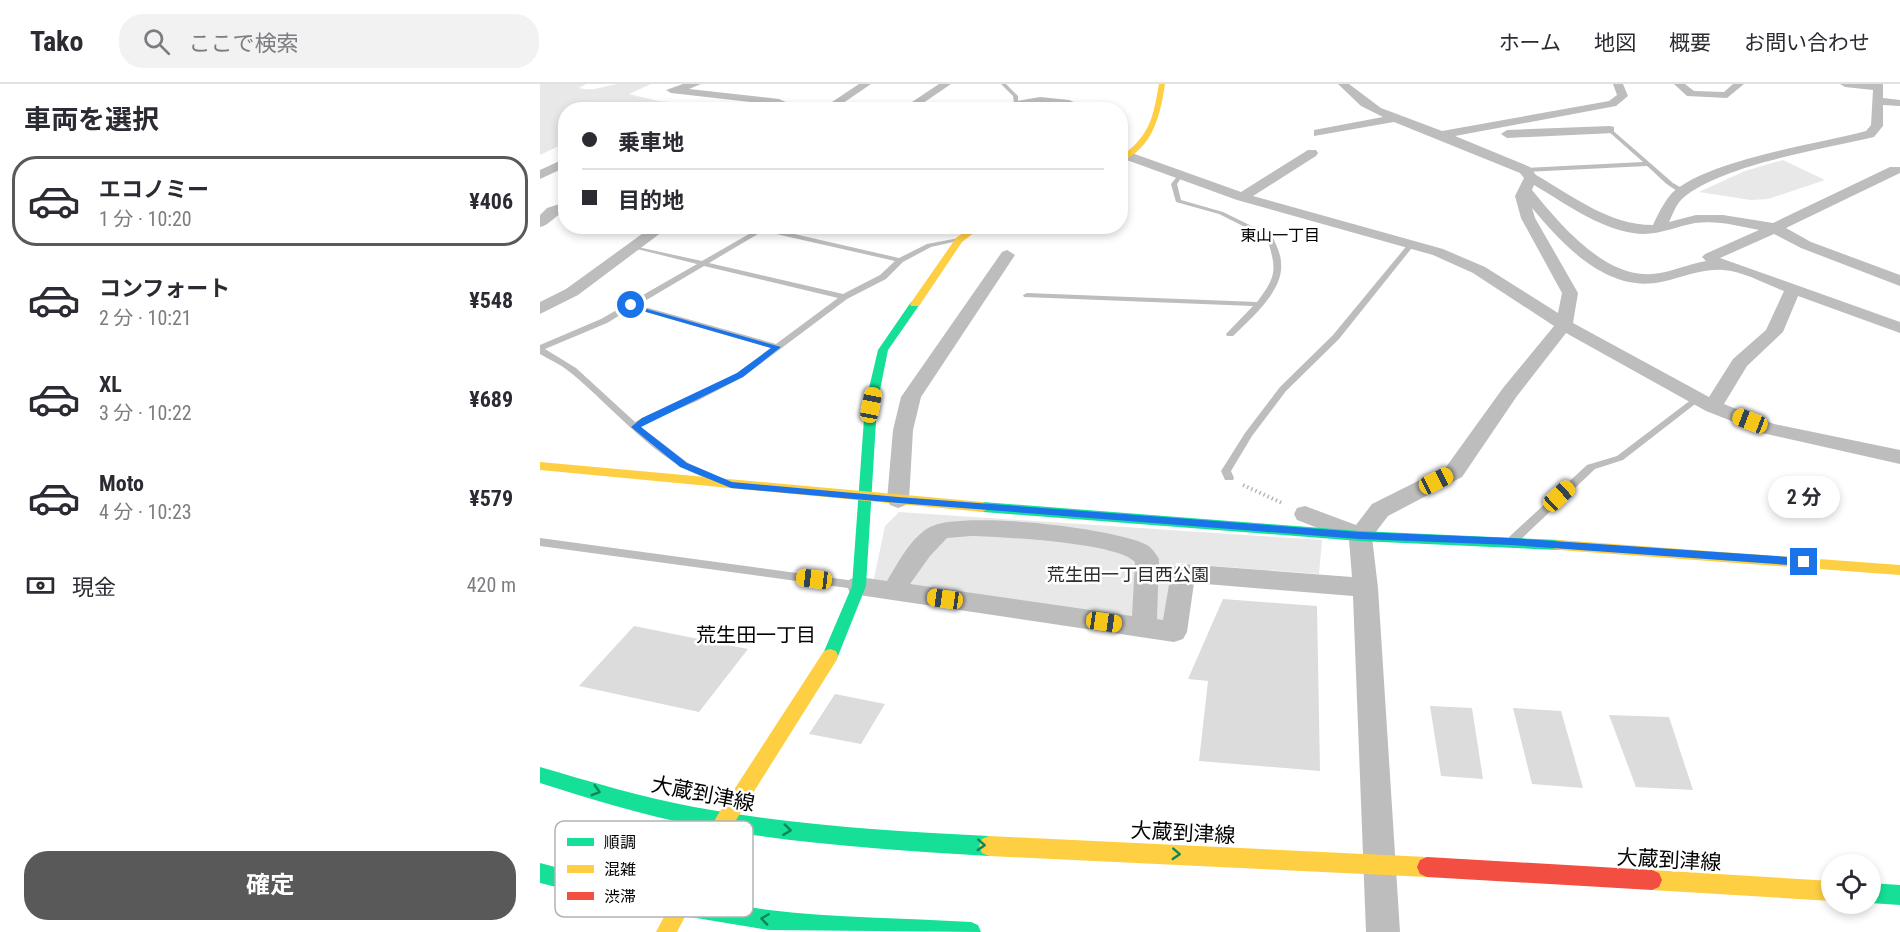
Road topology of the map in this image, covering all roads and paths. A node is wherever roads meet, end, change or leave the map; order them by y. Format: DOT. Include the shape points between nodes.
graph roads {
  1 [pos="696,84"];
  2 [pos="866,84"];
  3 [pos="946,84"];
  4 [pos="1003,84"];
  5 [pos="1162,84"];
  6 [pos="1343,84"];
  7 [pos="1618,84"];
  8 [pos="1679,84"];
  9 [pos="1739,84"];
  10 [pos="1845,84"];
  11 [pos="1879,91"];
  12 [pos="779,102"];
  13 [pos="838,102"];
  14 [pos="918,102"];
  15 [pos="1016,102"];
  16 [pos="1900,103"];
  17 [pos="1393,119"];
  18 [pos="1487,127"];
  19 [pos="1610,130"];
  20 [pos="1318,132"];
  21 [pos="1442,135"];
  22 [pos="1312,153"];
  23 [pos="1128,155"];
  24 [pos="1128,159"];
  25 [pos="1646,164"];
  26 [pos="558,166"];
  27 [pos="1895,170"];
  28 [pos="540,175"];
  29 [pos="1180,175"];
  30 [pos="1527,179"];
  31 [pos="1685,192"];
  32 [pos="1242,197"];
  33 [pos="558,209"];
  34 [pos="540,223"];
  35 [pos="1775,228"];
  36 [pos="1657,229"];
  37 [pos="652,234"];
  38 [pos="755,234"];
  39 [pos="790,234"];
  40 [pos="968,234"];
  41 [pos="959,240"];
  42 [pos="1411,244"];
  43 [pos="635,247"];
  44 [pos="1007,255"];
  45 [pos="900,260"];
  46 [pos="704,263"];
  47 [pos="1716,263"];
  48 [pos="1900,281"];
  49 [pos="1793,288"];
  50 [pos="1027,295"];
  51 [pos="844,297"];
  52 [pos="1261,304"];
  53 [pos="631,305"];
  54 [pos="540,309"];
  55 [pos="1564,325"];
  56 [pos="1900,328"];
  57 [pos="1230,334"];
  58 [pos="777,347"];
  59 [pos="540,349"];
  60 [pos="1704,403"];
  61 [pos="635,427"];
  62 [pos="1900,457"];
  63 [pos="540,466"];
  64 [pos="1229,478"];
  65 [pos="731,485"];
  66 [pos="864,496"];
  67 [pos="898,500"];
  68 [pos="1305,514"];
  69 [pos="944,515"];
  70 [pos="1360,536"];
  71 [pos="1511,541"];
  72 [pos="540,542"];
  73 [pos="929,542"];
  74 [pos="1900,570"];
  75 [pos="859,586"];
  76 [pos="896,587"];
  77 [pos="1366,588"];
  78 [pos="1144,622"];
  79 [pos="540,775"];
  80 [pos="719,821"];
  81 [pos="725,821"];
  82 [pos="753,826"];
  83 [pos="1376,864"];
  84 [pos="540,873"];
  85 [pos="555,877"];
  86 [pos="1821,890"];
  87 [pos="1881,894"];
  88 [pos="1900,895"];
  89 [pos="675,917"];
  90 [pos="747,917"];
  91 [pos="666,932"];
  92 [pos="970,932"];
  93 [pos="1383,932"];
  1 -- 12 [label="street" via="671,90"];
  2 -- 13 [label="street"];
  3 -- 14 [label="street"];
  4 -- 15 [label="lane"];
  5 -- 23 [label="street" via="1153,135"];
  6 -- 17 [label="street" via="1355,98"];
  7 -- 18 [label="street" via="1623,96 1612,104"];
  8 -- 9 [label="street" via="1691,94 1715,95 1727,95"];
  10 -- 11 [label="street"];
  11 -- 16 [label="street"];
  11 -- 31 [label="street" via="1877,126 1870,134 1733,170"];
  17 -- 20 [label="street"];
  17 -- 21 [label="street"];
  18 -- 19 [label="street" via="1507,134"];
  18 -- 21 [label="street"];
  19 -- 25 [label="lane"];
  21 -- 30 [label="street"];
  22 -- 32 [label="street"];
  24 -- 29 [label="street"];
  25 -- 30 [label="lane"];
  25 -- 31 [label="lane"];
  26 -- 28 [label="street"];
  27 -- 35 [label="street"];
  29 -- 32 [label="street"];
  29 -- 52 [label="lane" via="1174,184 1178,201 1221,213 1270,237 1278,266"];
  30 -- 36 [label="street" via="1608,222 1634,229"];
  30 -- 47 [label="street" via="1538,207 1588,256 1614,273 1631,279 1651,279"];
  30 -- 55 [label="street" via="1522,196 1528,218 1570,293"];
  31 -- 36 [label="street" via="1678,196"];
  32 -- 42 [label="street"];
  33 -- 34 [label="street"];
  35 -- 36 [label="street" via="1723,219 1696,219"];
  35 -- 47 [label="street" via="1710,257"];
  35 -- 48 [label="street" via="1806,245"];
  37 -- 43 [label="street"];
  38 -- 46 [label="lane"];
  39 -- 45 [label="lane"];
  40 -- 41 [label="street"];
  41 -- 45 [label="lane" via="929,245"];
  41 -- 66 [label="street" via="883,350 871,405"];
  42 -- 55 [label="street" via="1479,270"];
  42 -- 64 [label="lane" via="1336,337 1283,388 1226,471"];
  43 -- 46 [label="lane"];
  43 -- 54 [label="street" via="572,292"];
  44 -- 67 [label="street" via="912,398 903,430"];
  45 -- 51 [label="lane" via="883,277"];
  46 -- 51 [label="lane"];
  46 -- 53 [label="lane"];
  47 -- 49 [label="street"];
  49 -- 56 [label="street"];
  49 -- 60 [label="street" via="1774,332"];
  50 -- 52 [label="lane"];
  51 -- 58 [label="lane"];
  52 -- 57 [label="lane"];
  53 -- 58 [label="lane"];
  53 -- 59 [label="lane"];
  55 -- 60 [label="street"];
  55 -- 70 [label="street" via="1510,392 1454,472 1380,510"];
  58 -- 61 [label="lane" via="740,375"];
  59 -- 61 [label="lane" via="573,370"];
  60 -- 62 [label="street" via="1769,429"];
  60 -- 71 [label="lane" via="1620,458 1591,467"];
  61 -- 65 [label="lane" via="684,465"];
  63 -- 65 [label="street"];
  64 -- 68 [label="path"];
  65 -- 66 [label="street"];
  66 -- 67 [label="street"];
  66 -- 75 [label="street"];
  67 -- 70 [label="street"];
  68 -- 70 [label="street"];
  69 -- 73 [label="street"];
  70 -- 71 [label="street"];
  70 -- 77 [label="street"];
  71 -- 74 [label="street"];
  72 -- 75 [label="lane"];
  73 -- 76 [label="street"];
  73 -- 78 [label="street" via="940,531 967,526 1118,543 1148,559"];
  75 -- 77 [label="street" via="1174,632 1183,573"];
  75 -- 81 [label="street" via="832,653"];
  77 -- 83 [label="street"];
  79 -- 80 [label="street, 大蔵到津線, one-way" via="640,804"];
  82 -- 83 [label="street, 大蔵到津線, one-way" via="863,840"];
  83 -- 86 [label="street, 大蔵到津線"];
  83 -- 93 [label="street"];
  84 -- 85 [label="street"];
  87 -- 88 [label="street"];
  89 -- 91 [label="street"];
  92 -- 90 [label="street, one-way"];
}
